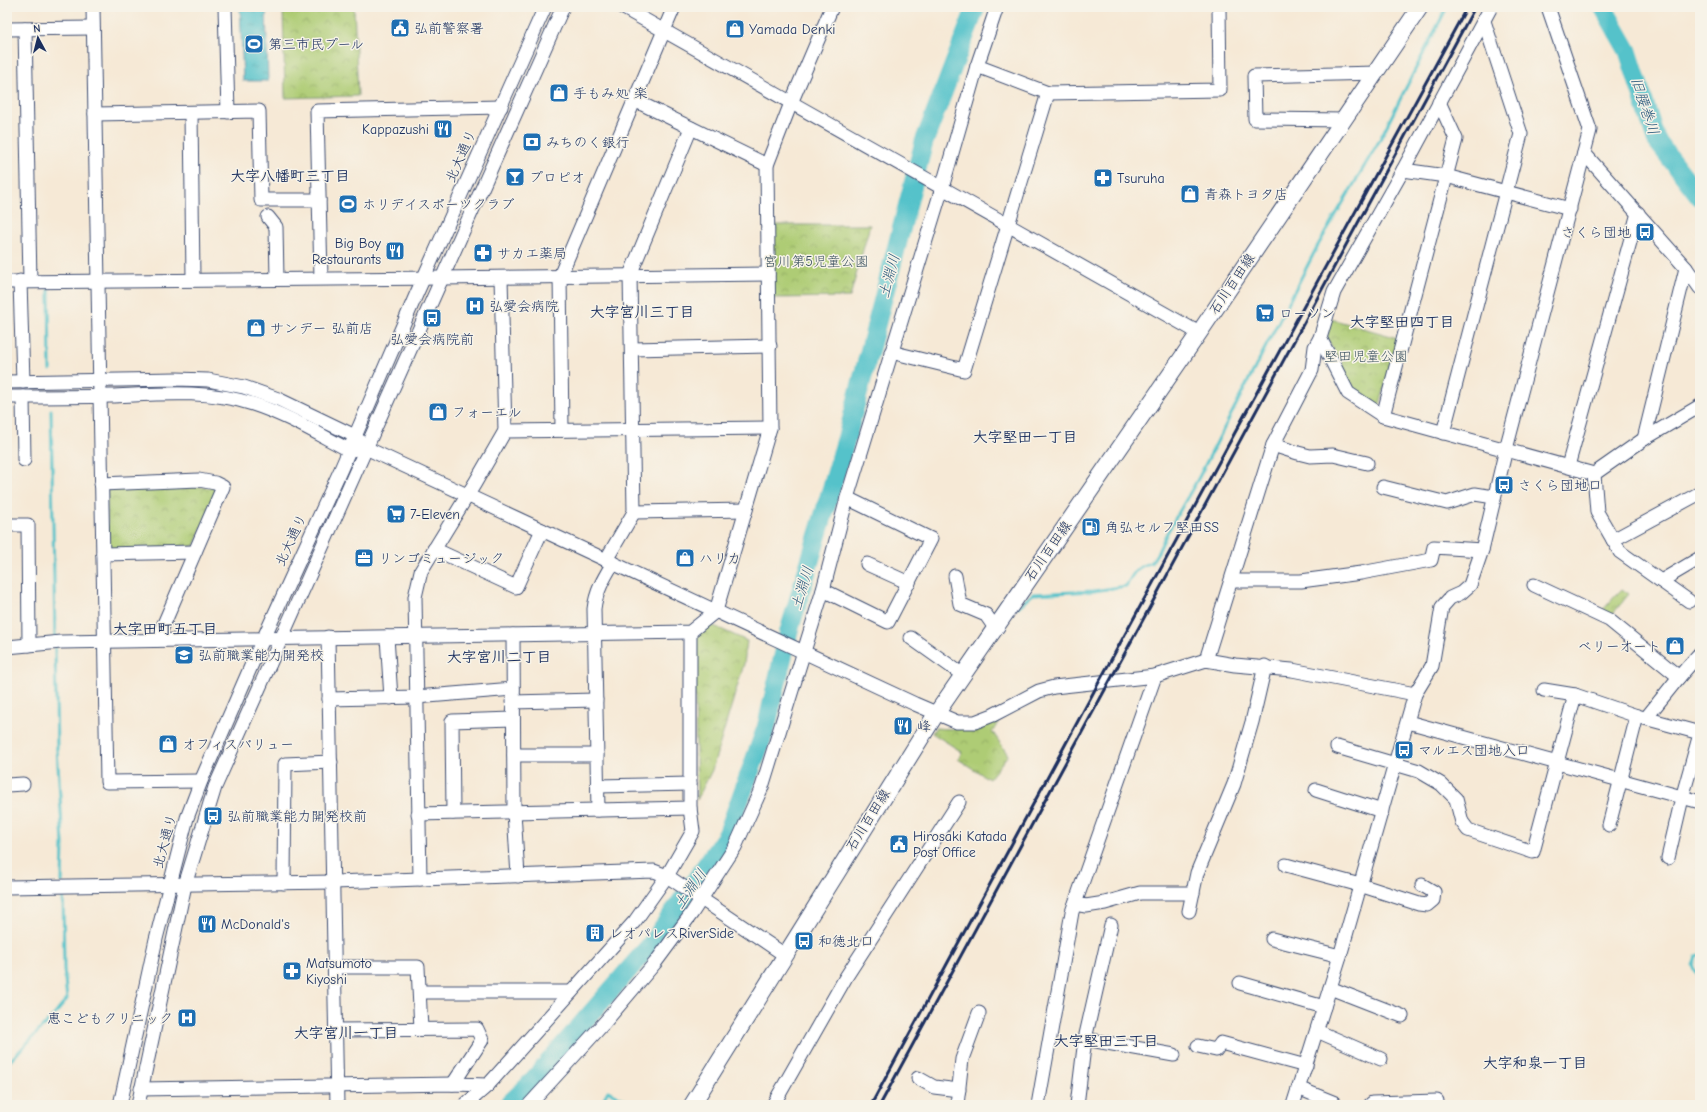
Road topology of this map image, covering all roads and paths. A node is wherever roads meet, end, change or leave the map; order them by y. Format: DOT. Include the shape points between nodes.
graph roads {
  1 [pos="93,7"];
  2 [pos="225,7"];
  3 [pos="546,7"];
  4 [pos="563,7"];
  5 [pos="622,7"];
  6 [pos="674,7"];
  7 [pos="832,7"];
  8 [pos="997,7"];
  9 [pos="1219,7"];
  10 [pos="1420,7"];
  11 [pos="1491,7"];
  12 [pos="1548,7"];
  13 [pos="1484,21"];
  14 [pos="93,28"];
  15 [pos="7,29"];
  16 [pos="25,29"];
  17 [pos="664,30"];
  18 [pos="977,66"];
  19 [pos="1376,73"];
  20 [pos="1048,93"];
  21 [pos="634,100"];
  22 [pos="791,102"];
  23 [pos="1440,102"];
  24 [pos="501,107"];
  25 [pos="228,112"];
  26 [pos="191,113"];
  27 [pos="95,114"];
  28 [pos="1344,120"];
  29 [pos="691,128"];
  30 [pos="1584,153"];
  31 [pos="767,165"];
  32 [pos="1403,170"];
  33 [pos="1446,176"];
  34 [pos="940,186"];
  35 [pos="1506,192"];
  36 [pos="320,200"];
  37 [pos="1570,209"];
  38 [pos="1638,213"];
  39 [pos="268,217"];
  40 [pos="1008,224"];
  41 [pos="1686,268"];
  42 [pos="768,274"];
  43 [pos="560,276"];
  44 [pos="630,276"];
  45 [pos="321,278"];
  46 [pos="442,278"];
  47 [pos="501,278"];
  48 [pos="277,279"];
  49 [pos="424,279"];
  50 [pos="193,280"];
  51 [pos="25,281"];
  52 [pos="98,281"];
  53 [pos="7,282"];
  54 [pos="1700,288"];
  55 [pos="1199,333"];
  56 [pos="1320,338"];
  57 [pos="770,346"];
  58 [pos="632,349"];
  59 [pos="891,352"];
  60 [pos="99,380"];
  61 [pos="7,382"];
  62 [pos="22,382"];
  63 [pos="99,396"];
  64 [pos="7,397"];
  65 [pos="23,397"];
  66 [pos="1700,406"];
  67 [pos="1383,416"];
  68 [pos="770,428"];
  69 [pos="633,429"];
  70 [pos="562,430"];
  71 [pos="505,431"];
  72 [pos="1443,433"];
  73 [pos="355,436"];
  74 [pos="1644,440"];
  75 [pos="1273,445"];
  76 [pos="366,448"];
  77 [pos="349,450"];
  78 [pos="1506,450"];
  79 [pos="24,460"];
  80 [pos="1367,463"];
  81 [pos="1568,466"];
  82 [pos="1594,474"];
  83 [pos="101,484"];
  84 [pos="1383,487"];
  85 [pos="1700,493"];
  86 [pos="468,495"];
  87 [pos="1494,496"];
  88 [pos="847,498"];
  89 [pos="746,510"];
  90 [pos="634,512"];
  91 [pos="7,525"];
  92 [pos="542,530"];
  93 [pos="1613,540"];
  94 [pos="434,549"];
  95 [pos="1482,550"];
  96 [pos="195,552"];
  97 [pos="103,554"];
  98 [pos="1700,558"];
  99 [pos="610,562"];
  100 [pos="867,564"];
  101 [pos="955,576"];
  102 [pos="1232,581"];
  103 [pos="1662,581"];
  104 [pos="908,583"];
  105 [pos="1534,586"];
  106 [pos="823,590"];
  107 [pos="1689,601"];
  108 [pos="716,611"];
  109 [pos="995,628"];
  110 [pos="690,632"];
  111 [pos="594,634"];
  112 [pos="513,635"];
  113 [pos="328,637"];
  114 [pos="387,637"];
  115 [pos="415,637"];
  116 [pos="281,638"];
  117 [pos="911,638"];
  118 [pos="263,639"];
  119 [pos="157,640"];
  120 [pos="104,641"];
  121 [pos="29,645"];
  122 [pos="7,647"];
  123 [pos="802,651"];
  124 [pos="1699,657"];
  125 [pos="1206,660"];
  126 [pos="1265,666"];
  127 [pos="963,675"];
  128 [pos="1155,676"];
  129 [pos="1679,677"];
  130 [pos="1544,690"];
  131 [pos="1415,694"];
  132 [pos="513,695"];
  133 [pos="1575,695"];
  134 [pos="416,697"];
  135 [pos="391,698"];
  136 [pos="329,700"];
  137 [pos="596,700"];
  138 [pos="936,714"];
  139 [pos="1642,717"];
  140 [pos="513,719"];
  141 [pos="1408,722"];
  142 [pos="1700,733"];
  143 [pos="1337,747"];
  144 [pos="514,754"];
  145 [pos="597,755"];
  146 [pos="331,762"];
  147 [pos="1396,763"];
  148 [pos="1557,763"];
  149 [pos="1621,780"];
  150 [pos="201,781"];
  151 [pos="23,784"];
  152 [pos="690,784"];
  153 [pos="7,785"];
  154 [pos="598,786"];
  155 [pos="1316,790"];
  156 [pos="1682,798"];
  157 [pos="959,802"];
  158 [pos="1700,802"];
  159 [pos="690,808"];
  160 [pos="598,810"];
  161 [pos="1382,811"];
  162 [pos="514,812"];
  163 [pos="453,813"];
  164 [pos="418,814"];
  165 [pos="1609,825"];
  166 [pos="1668,858"];
  167 [pos="1286,865"];
  168 [pos="518,876"];
  169 [pos="669,878"];
  170 [pos="420,879"];
  171 [pos="334,882"];
  172 [pos="284,883"];
  173 [pos="170,884"];
  174 [pos="185,885"];
  175 [pos="1360,885"];
  176 [pos="1422,885"];
  177 [pos="7,887"];
  178 [pos="1193,893"];
  179 [pos="699,897"];
  180 [pos="1075,904"];
  181 [pos="1189,911"];
  182 [pos="1110,925"];
  183 [pos="1272,939"];
  184 [pos="785,955"];
  185 [pos="1340,956"];
  186 [pos="335,967"];
  187 [pos="1240,983"];
  188 [pos="1330,988"];
  189 [pos="420,992"];
  190 [pos="571,992"];
  191 [pos="1324,1007"];
  192 [pos="979,1013"];
  193 [pos="1402,1016"];
  194 [pos="421,1029"];
  195 [pos="336,1030"];
  196 [pos="1317,1031"];
  197 [pos="1085,1039"];
  198 [pos="1198,1046"];
  199 [pos="1174,1055"];
  200 [pos="1381,1059"];
  201 [pos="1306,1066"];
  202 [pos="918,1078"];
  203 [pos="453,1084"];
  204 [pos="488,1085"];
  205 [pos="338,1086"];
  206 [pos="1298,1088"];
  207 [pos="141,1089"];
  208 [pos="959,1090"];
  209 [pos="1437,1101"];
  210 [pos="1335,1103"];
  211 [pos="120,1105"];
  212 [pos="138,1105"];
  213 [pos="337,1105"];
  214 [pos="465,1105"];
  215 [pos="529,1105"];
  216 [pos="692,1105"];
  217 [pos="773,1105"];
  218 [pos="957,1105"];
  219 [pos="1038,1105"];
  220 [pos="1077,1105"];
  221 [pos="1293,1105"];
  222 [pos="1370,1105"];
  1 -- 14 [label="street"];
  2 -- 25 [label="street"];
  3 -- 24 [label="street, 北大通り"];
  4 -- 46 [label="street"];
  5 -- 17 [label="street"];
  6 -- 17 [label="street"];
  7 -- 22 [label="street"];
  8 -- 18 [label="street"];
  9 -- 20 [label="street" via="1220,90"];
  10 -- 19 [label="main road, 石川百田線"];
  11 -- 13 [label="street"];
  12 -- 30 [label="street" via="1590,130"];
  13 -- 23 [label="street"];
  13 -- 35 [label="street" via="1522,134"];
  14 -- 16 [label="street"];
  14 -- 27 [label="street"];
  15 -- 16 [label="street"];
  16 -- 51 [label="street"];
  17 -- 21 [label="street"];
  17 -- 22 [label="street"];
  18 -- 20 [label="street"];
  18 -- 34 [label="street"];
  19 -- 28 [label="main road, 石川百田線"];
  19 -- 28 [label="street" via="1254,76 1255,119"];
  20 -- 40 [label="street"];
  21 -- 29 [label="street"];
  21 -- 43 [label="street"];
  22 -- 31 [label="street"];
  22 -- 34 [label="street"];
  23 -- 32 [label="street"];
  23 -- 33 [label="street" via="1456,139"];
  24 -- 36 [label="street" via="317,111"];
  24 -- 49 [label="street, 北大通り"];
  25 -- 26 [label="street"];
  25 -- 36 [label="street" via="259,111 261,200"];
  26 -- 27 [label="street"];
  26 -- 50 [label="street"];
  27 -- 52 [label="street"];
  28 -- 55 [label="main road, 石川百田線"];
  29 -- 31 [label="street"];
  29 -- 44 [label="street"];
  30 -- 37 [label="street"];
  30 -- 38 [label="street"];
  31 -- 42 [label="street"];
  32 -- 33 [label="street"];
  32 -- 56 [label="street" via="1334,292"];
  33 -- 35 [label="street"];
  33 -- 67 [label="street"];
  34 -- 40 [label="street"];
  34 -- 59 [label="street"];
  35 -- 37 [label="street"];
  35 -- 72 [label="street"];
  36 -- 45 [label="street"];
  37 -- 78 [label="street"];
  38 -- 41 [label="street"];
  38 -- 81 [label="street"];
  39 -- 48 [label="street" via="276,227"];
  40 -- 55 [label="street"];
  40 -- 59 [label="street" via="964,370"];
  41 -- 54 [label="street"];
  41 -- 74 [label="street"];
  42 -- 44 [label="street"];
  42 -- 57 [label="street"];
  43 -- 44 [label="street"];
  43 -- 47 [label="street"];
  43 -- 70 [label="street"];
  44 -- 58 [label="street"];
  45 -- 48 [label="street"];
  45 -- 49 [label="street"];
  46 -- 47 [label="street"];
  46 -- 49 [label="street"];
  46 -- 76 [label="street"];
  47 -- 71 [label="street"];
  48 -- 50 [label="street"];
  49 -- 73 [label="street, 北大通り"];
  50 -- 52 [label="street"];
  51 -- 52 [label="street"];
  51 -- 53 [label="street"];
  51 -- 62 [label="street"];
  52 -- 60 [label="street"];
  55 -- 109 [label="main road, 石川百田線"];
  56 -- 67 [label="street" via="1348,393"];
  56 -- 75 [label="street" via="1315,347 1312,370"];
  57 -- 58 [label="street"];
  57 -- 68 [label="street"];
  58 -- 69 [label="street"];
  59 -- 88 [label="street"];
  60 -- 62 [label="street"];
  60 -- 63 [label="street"];
  60 -- 73 [label="street" via="208,380 244,387 278,399"];
  61 -- 62 [label="street"];
  63 -- 65 [label="street"];
  63 -- 77 [label="street" via="178,393 230,398 281,414"];
  63 -- 83 [label="street"];
  64 -- 65 [label="street"];
  65 -- 79 [label="street"];
  66 -- 74 [label="street"];
  67 -- 72 [label="street"];
  68 -- 69 [label="street"];
  68 -- 89 [label="street"];
  69 -- 70 [label="street"];
  69 -- 90 [label="street"];
  70 -- 71 [label="street"];
  71 -- 86 [label="street"];
  72 -- 78 [label="street"];
  73 -- 76 [label="street"];
  73 -- 77 [label="street, 北大通り"];
  74 -- 82 [label="street"];
  75 -- 80 [label="street" via="1310,456 1333,455"];
  75 -- 102 [label="street"];
  76 -- 77 [label="street"];
  76 -- 86 [label="street"];
  76 -- 116 [label="street"];
  77 -- 118 [label="street, 北大通り"];
  78 -- 81 [label="street"];
  78 -- 87 [label="street"];
  81 -- 82 [label="street"];
  82 -- 93 [label="street" via="1597,512"];
  83 -- 96 [label="street" via="199,480 223,487"];
  83 -- 97 [label="street"];
  84 -- 87 [label="street" via="1447,503 1475,494"];
  85 -- 93 [label="street"];
  86 -- 92 [label="street"];
  86 -- 94 [label="street"];
  87 -- 95 [label="street"];
  88 -- 104 [label="street" via="931,539"];
  88 -- 106 [label="street"];
  89 -- 90 [label="street"];
  89 -- 108 [label="street"];
  90 -- 99 [label="street"];
  91 -- 121 [label="street" via="28,525"];
  92 -- 94 [label="street" via="516,587"];
  92 -- 99 [label="street"];
  93 -- 103 [label="street" via="1620,552"];
  94 -- 115 [label="street" via="421,571 415,597"];
  95 -- 102 [label="street" via="1434,547 1431,560 1361,574 1301,581"];
  95 -- 131 [label="street" via="1470,585 1450,598 1442,607 1432,666"];
  96 -- 97 [label="street"];
  96 -- 119 [label="street"];
  97 -- 120 [label="street"];
  98 -- 103 [label="street"];
  99 -- 108 [label="street"];
  99 -- 111 [label="street" via="595,598"];
  100 -- 104 [label="street"];
  101 -- 109 [label="street" via="960,604 986,615"];
  102 -- 125 [label="street"];
  103 -- 107 [label="street"];
  104 -- 106 [label="street" via="888,622"];
  105 -- 129 [label="street" via="1609,620"];
  106 -- 123 [label="street"];
  108 -- 110 [label="street"];
  108 -- 123 [label="street"];
  109 -- 127 [label="main road, 石川百田線"];
  110 -- 111 [label="street"];
  110 -- 152 [label="street"];
  111 -- 112 [label="street"];
  111 -- 137 [label="street"];
  112 -- 115 [label="street"];
  112 -- 132 [label="street"];
  113 -- 114 [label="street"];
  113 -- 116 [label="street"];
  113 -- 136 [label="street"];
  114 -- 115 [label="street"];
  114 -- 135 [label="street"];
  115 -- 134 [label="street"];
  116 -- 118 [label="street"];
  116 -- 174 [label="street" via="215,787"];
  117 -- 127 [label="street"];
  118 -- 119 [label="street"];
  118 -- 150 [label="street, 北大通り"];
  119 -- 120 [label="street"];
  120 -- 121 [label="street"];
  120 -- 150 [label="street" via="107,782"];
  121 -- 122 [label="street"];
  123 -- 138 [label="street"];
  123 -- 179 [label="street" via="762,787 735,847"];
  124 -- 129 [label="street"];
  125 -- 126 [label="street" via="1235,665"];
  125 -- 128 [label="street"];
  126 -- 131 [label="street"];
  126 -- 178 [label="street" via="1234,784 1197,873"];
  127 -- 138 [label="main road, 石川百田線"];
  128 -- 138 [label="street" via="1054,687 1039,691 993,716 975,722 957,722"];
  128 -- 180 [label="street"];
  129 -- 139 [label="street"];
  130 -- 133 [label="street"];
  131 -- 141 [label="street"];
  132 -- 134 [label="street"];
  132 -- 137 [label="street"];
  132 -- 140 [label="street"];
  133 -- 139 [label="street"];
  133 -- 148 [label="street"];
  134 -- 135 [label="street"];
  134 -- 164 [label="street"];
  135 -- 136 [label="street"];
  136 -- 146 [label="street"];
  137 -- 145 [label="street"];
  138 -- 184 [label="main road, 石川百田線"];
  139 -- 142 [label="street"];
  139 -- 149 [label="street"];
  140 -- 144 [label="street"];
  140 -- 163 [label="street" via="452,721"];
  141 -- 147 [label="street"];
  141 -- 148 [label="street"];
  142 -- 156 [label="street"];
  143 -- 147 [label="street"];
  144 -- 145 [label="street"];
  144 -- 162 [label="street"];
  145 -- 154 [label="street"];
  146 -- 171 [label="street"];
  146 -- 172 [label="street" via="285,764"];
  147 -- 148 [label="street" via="1420,771 1441,784 1456,799 1462,822 1468,830 1533,852"];
  147 -- 161 [label="street"];
  148 -- 149 [label="street"];
  149 -- 156 [label="street"];
  149 -- 165 [label="street"];
  150 -- 173 [label="street, 北大通り" via="187,818"];
  151 -- 153 [label="street"];
  152 -- 154 [label="street"];
  152 -- 159 [label="street"];
  154 -- 160 [label="street"];
  155 -- 161 [label="street"];
  156 -- 158 [label="street"];
  156 -- 166 [label="street"];
  157 -- 217 [label="street" via="846,977"];
  159 -- 160 [label="street"];
  159 -- 169 [label="street" via="693,831"];
  160 -- 162 [label="street"];
  161 -- 175 [label="street"];
  162 -- 163 [label="street"];
  162 -- 168 [label="street"];
  163 -- 164 [label="street"];
  164 -- 170 [label="street"];
  167 -- 175 [label="street"];
  168 -- 169 [label="street" via="654,871"];
  168 -- 170 [label="street"];
  169 -- 179 [label="street"];
  169 -- 190 [label="street" via="635,921"];
  170 -- 171 [label="street"];
  171 -- 172 [label="street"];
  171 -- 186 [label="street"];
  172 -- 174 [label="street"];
  173 -- 174 [label="street"];
  173 -- 177 [label="street"];
  173 -- 211 [label="street, 北大通り"];
  174 -- 207 [label="street"];
  175 -- 176 [label="street" via="1419,904 1427,904 1433,900 1434,892"];
  175 -- 185 [label="street"];
  178 -- 180 [label="street" via="1140,893 1106,903 1086,906"];
  178 -- 181 [label="street"];
  179 -- 184 [label="street"];
  179 -- 215 [label="street" via="655,963"];
  180 -- 219 [label="street" via="1053,1012"];
  182 -- 197 [label="street"];
  183 -- 185 [label="street"];
  184 -- 216 [label="main road, 石川百田線"];
  185 -- 188 [label="street"];
  186 -- 189 [label="street" via="418,966"];
  186 -- 195 [label="street"];
  187 -- 191 [label="street"];
  188 -- 191 [label="street"];
  188 -- 193 [label="street"];
  189 -- 190 [label="street"];
  189 -- 194 [label="street"];
  190 -- 204 [label="street"];
  191 -- 196 [label="street"];
  192 -- 208 [label="street" via="962,1059"];
  194 -- 195 [label="street"];
  194 -- 203 [label="street" via="477,1029 482,1040"];
  195 -- 205 [label="street"];
  196 -- 200 [label="street"];
  196 -- 201 [label="street"];
  197 -- 199 [label="street"];
  197 -- 220 [label="street"];
  198 -- 201 [label="street" via="1216,1050 1221,1043"];
  201 -- 206 [label="street"];
  202 -- 208 [label="street" via="934,1087"];
  203 -- 204 [label="street"];
  203 -- 205 [label="street"];
  204 -- 214 [label="street"];
  205 -- 207 [label="street"];
  205 -- 213 [label="street"];
  206 -- 210 [label="street"];
  206 -- 221 [label="street"];
  207 -- 212 [label="street"];
  208 -- 218 [label="street"];
  209 -- 222 [label="street"];
}
